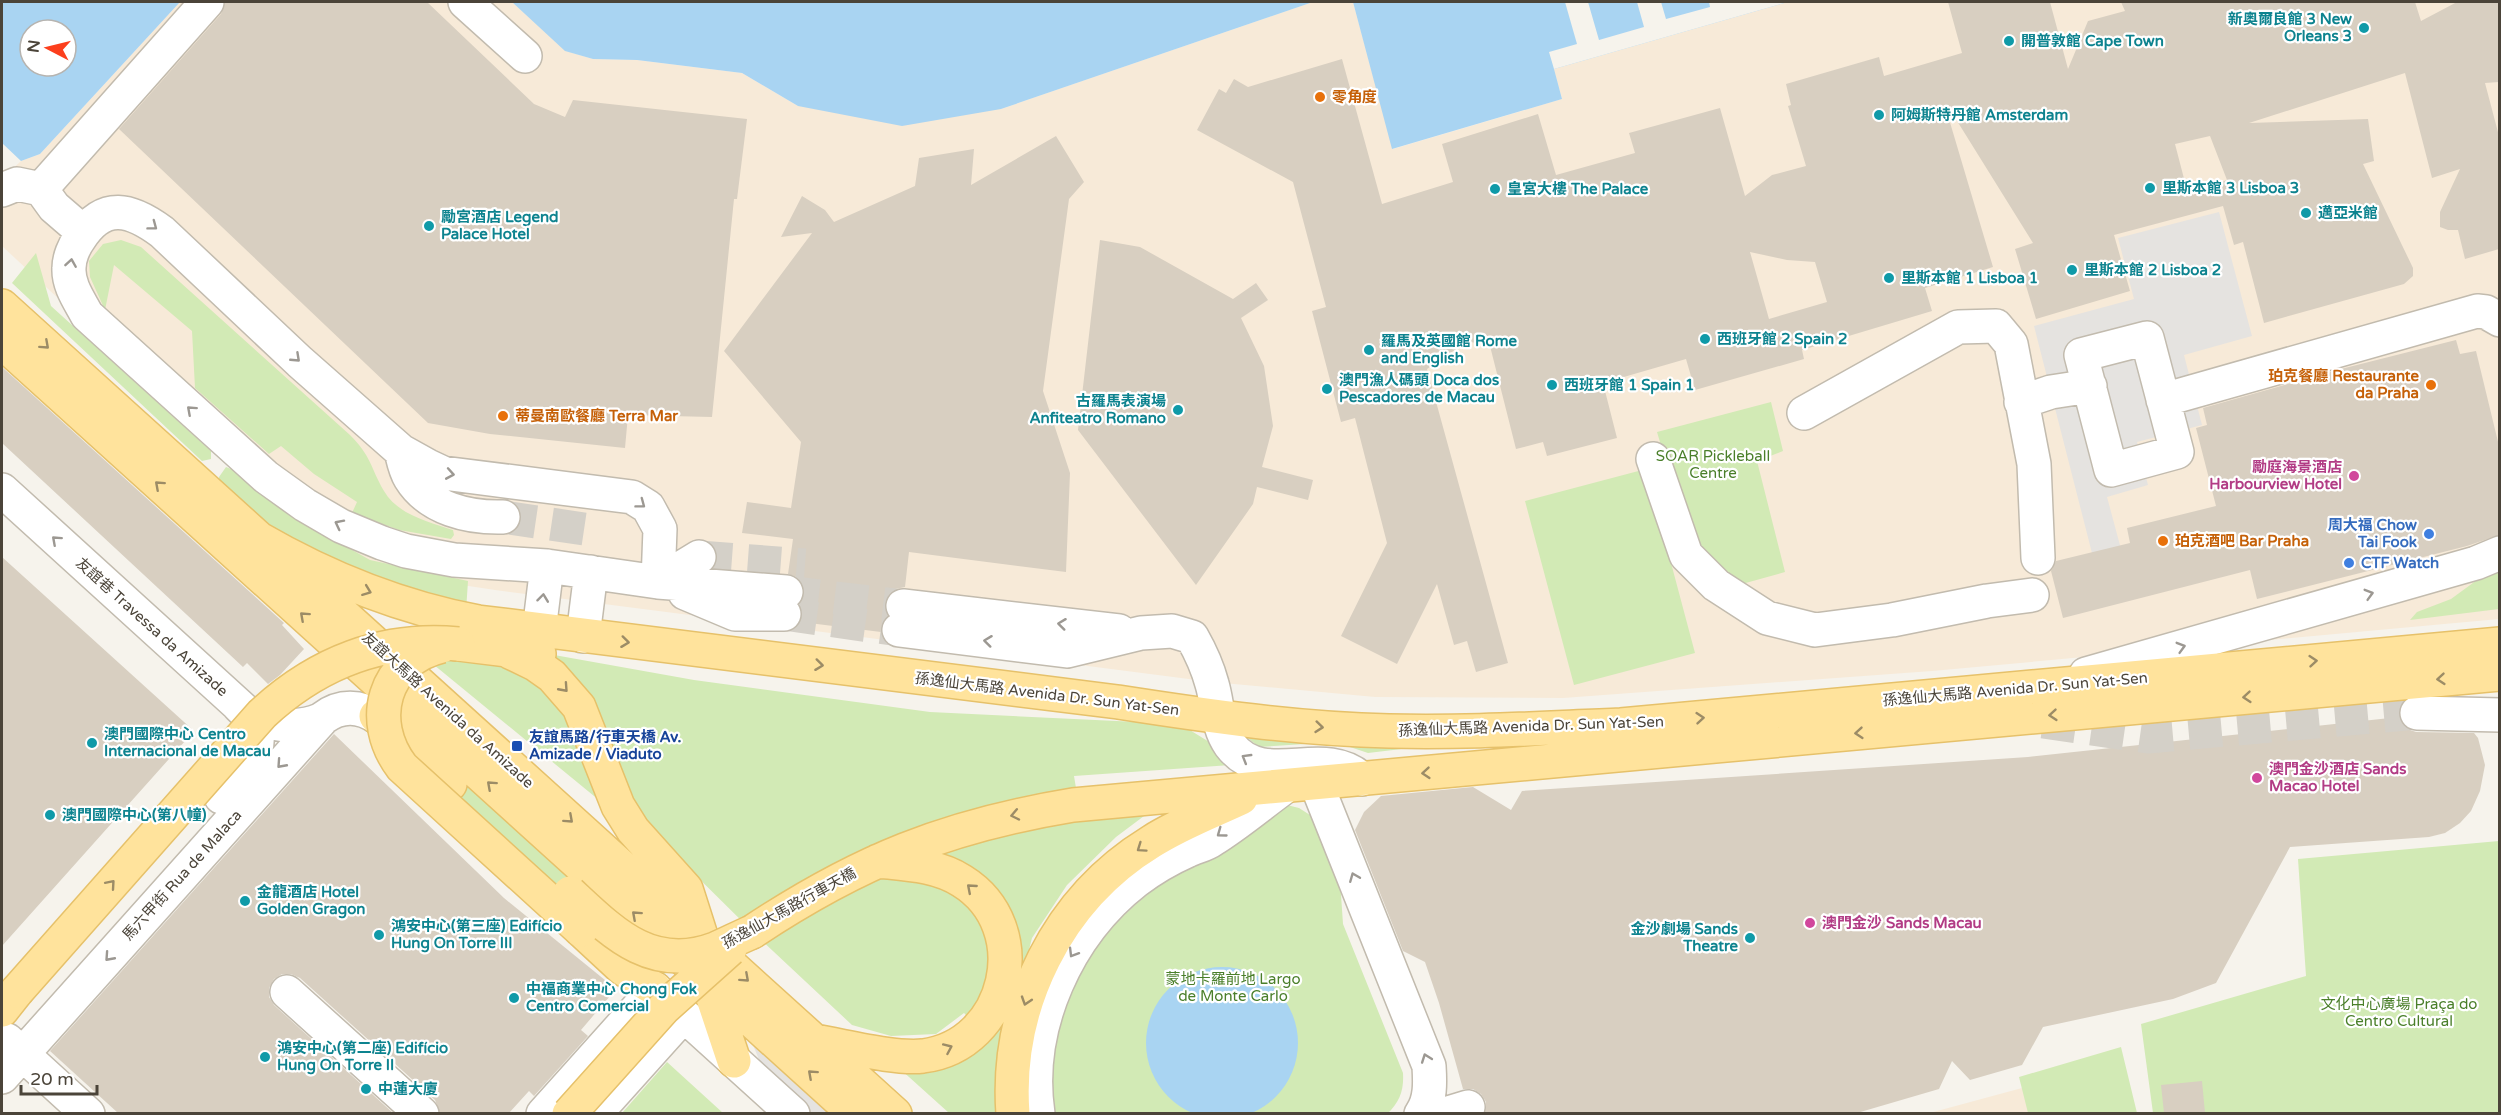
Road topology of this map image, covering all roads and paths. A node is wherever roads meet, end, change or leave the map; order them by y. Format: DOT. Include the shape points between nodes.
graph roads {
  1 [pos="207,2"];
  2 [pos="465,2"];
  3 [pos="525,56"];
  4 [pos="41,189"];
  5 [pos="2,190"];
  6 [pos="84,232"];
  7 [pos="2,306"];
  8 [pos="2499,320"];
  9 [pos="2,342"];
  10 [pos="2090,386"];
  11 [pos="2163,400"];
  12 [pos="2021,402"];
  13 [pos="1804,412"];
  14 [pos="400,451"];
  15 [pos="1653,459"];
  16 [pos="2,490"];
  17 [pos="258,538"];
  18 [pos="2499,553"];
  19 [pos="699,557"];
  20 [pos="2038,558"];
  21 [pos="484,562"];
  22 [pos="546,566"];
  23 [pos="591,572"];
  24 [pos="658,582"];
  25 [pos="2032,595"];
  26 [pos="785,603"];
  27 [pos="901,618"];
  28 [pos="539,631"];
  29 [pos="583,636"];
  30 [pos="458,644"];
  31 [pos="2499,644"];
  32 [pos="497,648"];
  33 [pos="347,655"];
  34 [pos="2499,674"];
  35 [pos="2044,686"];
  36 [pos="239,706"];
  37 [pos="2417,713"];
  38 [pos="2499,715"];
  39 [pos="1219,717"];
  40 [pos="378,718"];
  41 [pos="320,720"];
  42 [pos="1362,779"];
  43 [pos="1288,786"];
  44 [pos="1073,805"];
  45 [pos="876,860"];
  46 [pos="752,932"];
  47 [pos="702,939"];
  48 [pos="707,980"];
  49 [pos="655,989"];
  50 [pos="287,992"];
  51 [pos="684,1015"];
  52 [pos="624,1023"];
  53 [pos="8,1036"];
  54 [pos="814,1041"];
  55 [pos="654,1050"];
  56 [pos="734,1061"];
  57 [pos="88,1113"];
  58 [pos="422,1113"];
  59 [pos="543,1113"];
  60 [pos="569,1113"];
  61 [pos="596,1113"];
  62 [pos="793,1113"];
  63 [pos="855,1113"];
  64 [pos="895,1113"];
  65 [pos="1012,1113"];
  66 [pos="1038,1113"];
  67 [pos="1421,1113"];
  1 -- 4 [label="street"];
  2 -- 3 [label="street"];
  4 -- 5 [label="street" via="17,184"];
  4 -- 6 [label="street" via="54,207"];
  6 -- 14 [label="street, one-way" via="99,216 111,213 142,218 162,232"];
  21 -- 6 [label="street, one-way" via="406,551 382,543 304,505 266,477 87,315 71,285 69,267 75,245"];
  7 -- 17 [label="main road, 友誼大馬路 Avenida da Amizade, one-way"];
  8 -- 11 [label="street" via="2477,311"];
  33 -- 9 [label="main road, 友誼大馬路 Avenida da Amizade, one-way"];
  10 -- 11 [label="street" via="2082,355 2147,338"];
  10 -- 11 [label="street" via="2111,470 2177,452"];
  10 -- 12 [label="street"];
  12 -- 13 [label="street" via="2011,344 1996,326 1958,327"];
  12 -- 20 [label="street" via="2034,464"];
  14 -- 21 [label="street" via="410,477 424,494 461,513 495,517"];
  14 -- 24 [label="street, one-way" via="443,473 632,497 648,507 660,529"];
  15 -- 25 [label="street" via="1686,555 1716,585 1767,618 1815,630"];
  36 -- 16 [label="street, 友誼巷 Travessa da Amizade, one-way"];
  17 -- 28 [label="main road, 孫逸仙大馬路 Avenida Dr. Sun Yat-Sen, one-way" via="323,573 399,602 451,617"];
  17 -- 47 [label="main road, 友誼大馬路 Avenida da Amizade, one-way"];
  35 -- 18 [label="street, one-way" via="2476,563"];
  19 -- 24 [label="street"];
  21 -- 22 [label="street"];
  22 -- 23 [label="street"];
  28 -- 22 [label="street, one-way"];
  23 -- 24 [label="street"];
  23 -- 29 [label="street"];
  24 -- 26 [label="street" via="735,614"];
  39 -- 27 [label="street, one-way" via="1212,682 1192,637 1172,631 1142,633"];
  28 -- 29 [label="main road, 孫逸仙大馬路 Avenida Dr. Sun Yat-Sen"];
  29 -- 39 [label="main road, 孫逸仙大馬路 Avenida Dr. Sun Yat-Sen, one-way"];
  30 -- 32 [label="main road"];
  30 -- 49 [label="main road, bridge" via="422,652 395,676 383,711 389,747 402,767 580,930 622,968"];
  53 -- 30 [label="main road, one-way, bridge" via="262,714 290,689 321,669 372,650 408,643"];
  35 -- 31 [label="main road, 孫逸仙大馬路 Avenida Dr. Sun Yat-Sen, one-way"];
  32 -- 39 [label="main road" via="933,702"];
  32 -- 47 [label="main road, one-way" via="535,664 567,690 588,726 618,806 651,852 686,889"];
  33 -- 40 [label="main road"];
  48 -- 33 [label="main road, 友誼大馬路 Avenida da Amizade, one-way"];
  34 -- 42 [label="main road, 孫逸仙大馬路 Avenida Dr. Sun Yat-Sen, one-way"];
  39 -- 35 [label="main road, 孫逸仙大馬路 Avenida Dr. Sun Yat-Sen, one-way" via="1334,729 1526,729 1621,725"];
  36 -- 41 [label="street, 友誼巷 Travessa da Amizade" via="278,724"];
  36 -- 53 [label="street, 馬六甲街 Rua de Malaca" via="257,735 250,765"];
  37 -- 38 [label="street"];
  42 -- 39 [label="street, one-way" via="1334,764 1272,767 1254,763 1231,747"];
  40 -- 41 [label="street, 馬六甲街 Rua de Malaca" via="362,709 348,708"];
  40 -- 46 [label="main road, 孫逸仙大馬路行車天橋, bridge" via="629,944 680,956 714,949"];
  41 -- 53 [label="street, 馬六甲街 Rua de Malaca, one-way"];
  42 -- 43 [label="main road, 孫逸仙大馬路 Avenida Dr. Sun Yat-Sen"];
  43 -- 44 [label="main road, 孫逸仙大馬路 Avenida Dr. Sun Yat-Sen"];
  43 -- 65 [label="main road, one-way" via="1192,821 1150,842 1112,870 1079,904 1051,943 1031,986 1018,1032"];
  43 -- 66 [label="street, one-way" via="1210,841 1153,869 1119,896 1090,927 1067,963 1044,1023 1037,1065"];
  67 -- 43 [label="street, one-way" via="1431,1088 1429,1066"];
  44 -- 45 [label="main road, 孫逸仙大馬路行車天橋, one-way" via="1015,814 959,829"];
  45 -- 46 [label="main road, 孫逸仙大馬路行車天橋" via="801,900"];
  54 -- 45 [label="main road, one-way" via="907,1056 930,1054 967,1038 996,1003 1002,989 1006,958 1003,936 980,896 963,881 935,869"];
  46 -- 60 [label="main road, bridge" via="664,1008"];
  47 -- 54 [label="main road, 友誼大馬路 Avenida da Amizade, one-way"];
  48 -- 56 [label="main road"];
  63 -- 48 [label="main road, 友誼大馬路 Avenida da Amizade, one-way"];
  49 -- 51 [label="street"];
  49 -- 52 [label="street"];
  50 -- 58 [label="street"];
  51 -- 55 [label="street"];
  51 -- 56 [label="street"];
  52 -- 55 [label="street" via="648,1033"];
  52 -- 59 [label="street"];
  53 -- 57 [label="street"];
  54 -- 64 [label="main road, 友誼大馬路 Avenida da Amizade"];
  55 -- 61 [label="street"];
  56 -- 62 [label="street"];
}
